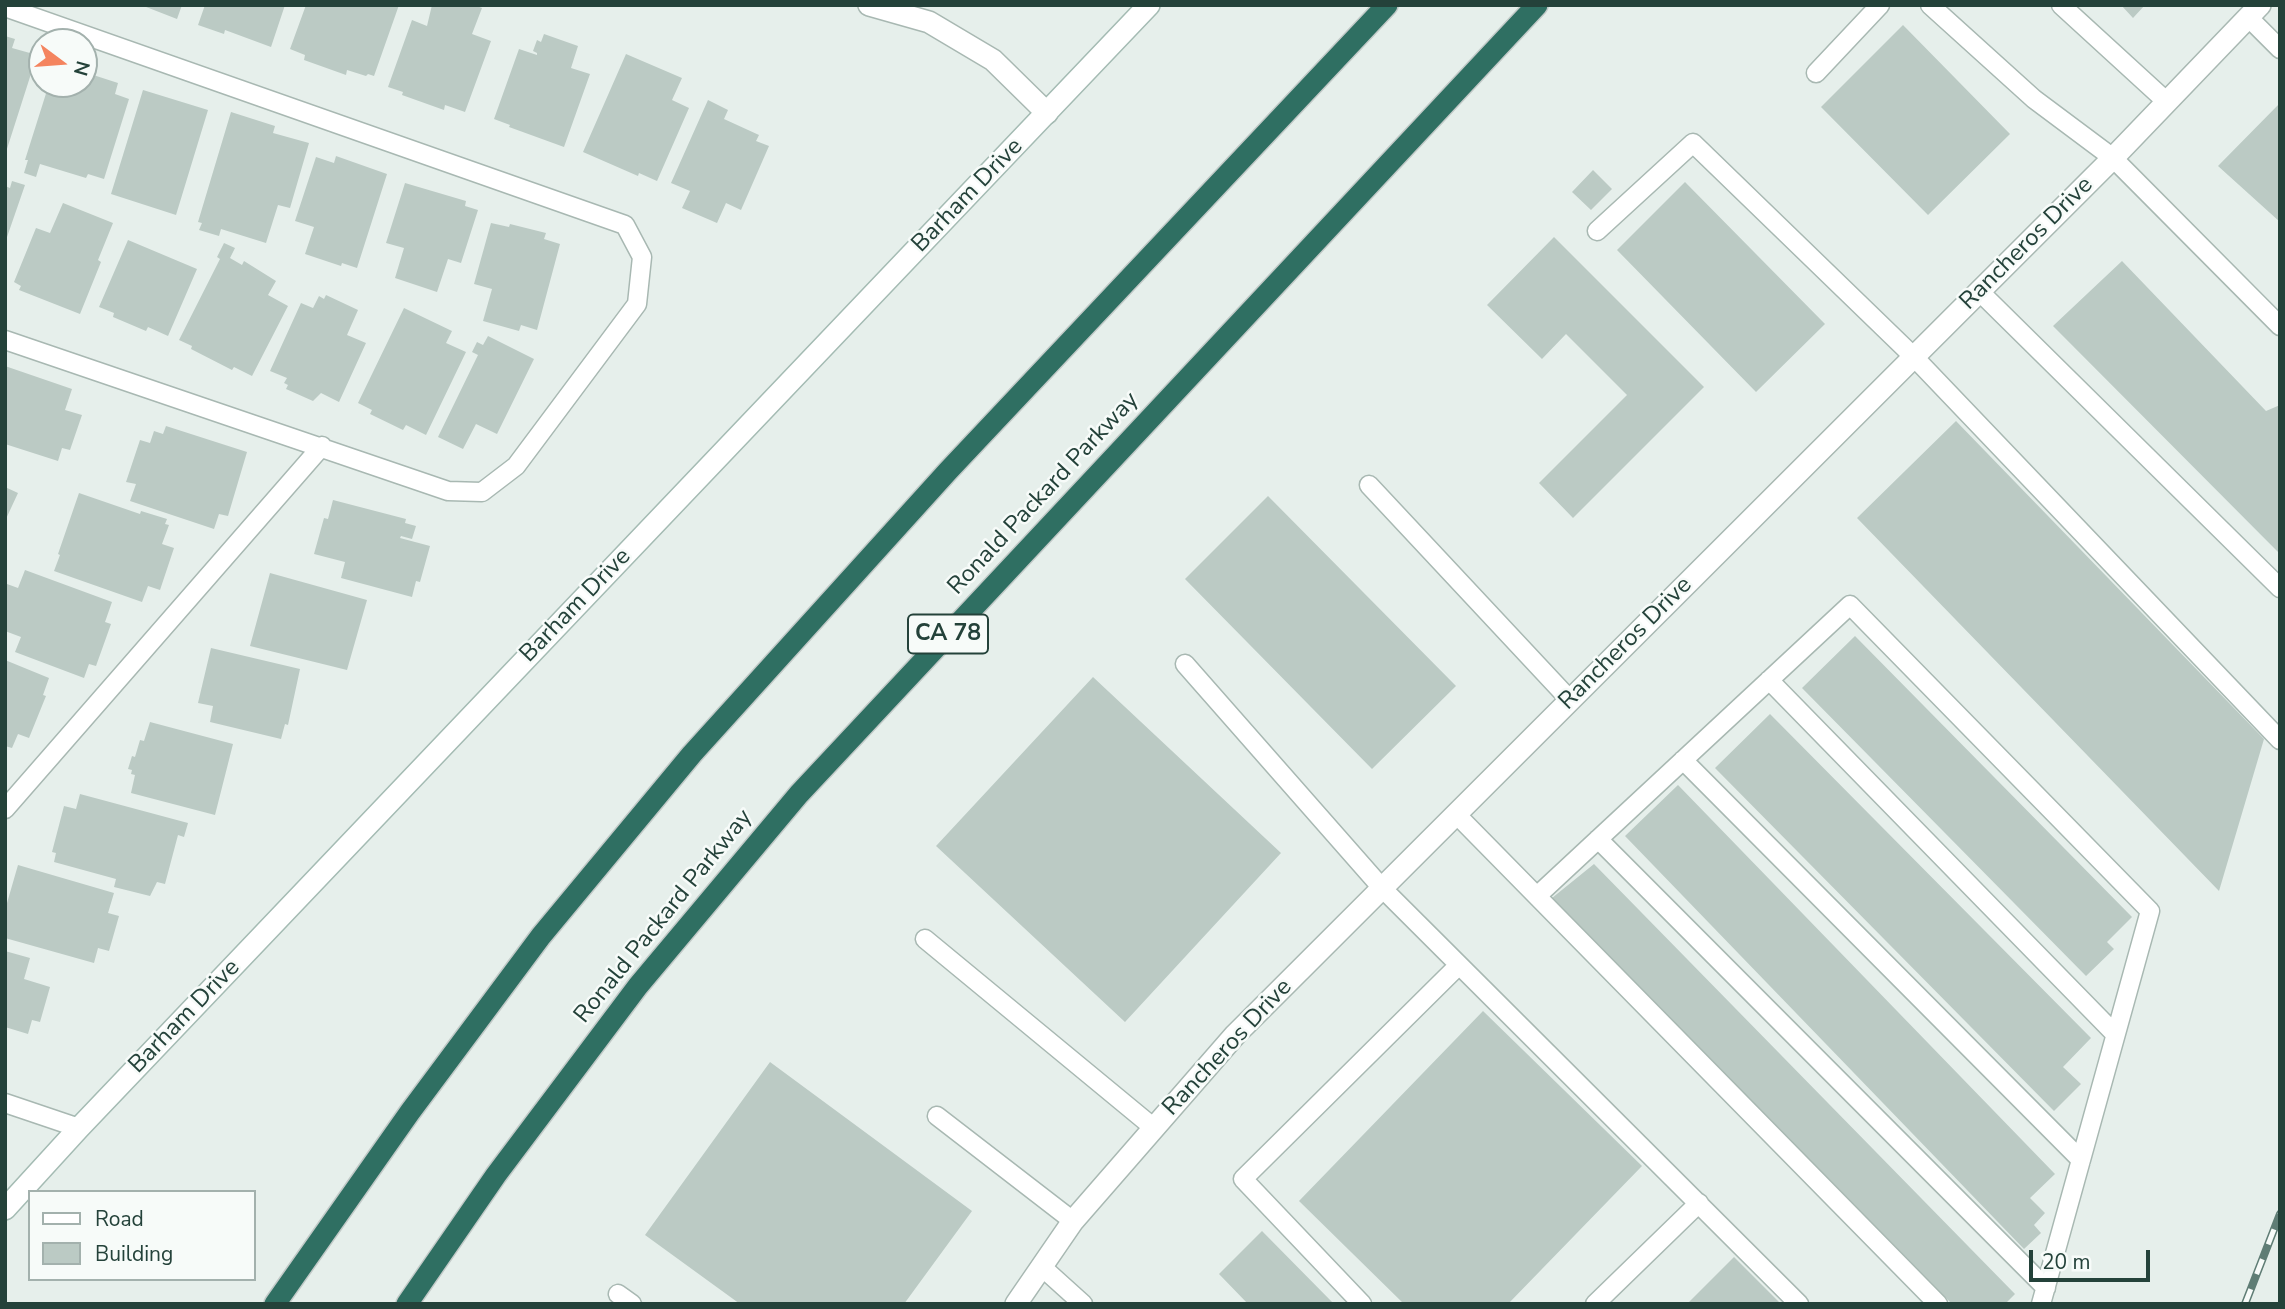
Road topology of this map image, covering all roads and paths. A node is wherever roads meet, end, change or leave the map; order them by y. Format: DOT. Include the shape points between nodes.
graph roads {
  1 [pos="869,5"];
  2 [pos="1149,5"];
  3 [pos="1387,5"];
  4 [pos="1537,5"];
  5 [pos="1880,5"];
  6 [pos="1930,5"];
  7 [pos="2060,5"];
  8 [pos="5,7"];
  9 [pos="2254,11"];
  10 [pos="2280,49"];
  11 [pos="1816,73"];
  12 [pos="2167,102"];
  13 [pos="1047,113"];
  14 [pos="2113,158"];
  15 [pos="1597,230"];
  16 [pos="1979,292"];
  17 [pos="2280,326"];
  18 [pos="5,340"];
  19 [pos="1914,357"];
  20 [pos="322,446"];
  21 [pos="1369,485"];
  22 [pos="2280,588"];
  23 [pos="1185,664"];
  24 [pos="1769,680"];
  25 [pos="1570,700"];
  26 [pos="2280,740"];
  27 [pos="1683,760"];
  28 [pos="5,808"];
  29 [pos="1456,814"];
  30 [pos="1598,839"];
  31 [pos="1382,888"];
  32 [pos="1537,896"];
  33 [pos="925,939"];
  34 [pos="1459,965"];
  35 [pos="2115,1034"];
  36 [pos="5,1103"];
  37 [pos="937,1116"];
  38 [pos="79,1128"];
  39 [pos="1154,1128"];
  40 [pos="2081,1160"];
  41 [pos="1699,1203"];
  42 [pos="5,1209"];
  43 [pos="1073,1221"];
  44 [pos="1042,1267"];
  45 [pos="2043,1296"];
  46 [pos="275,1304"];
  47 [pos="407,1304"];
  48 [pos="1016,1304"];
  49 [pos="1083,1304"];
  50 [pos="1362,1304"];
  51 [pos="1595,1304"];
  52 [pos="1800,1304"];
  53 [pos="1938,1304"];
  1 -- 13 [label="street" via="929,22 993,60"];
  2 -- 13 [label="street, Barham Drive"];
  3 -- 46 [label="highway" via="948,471 692,754 541,936"];
  4 -- 47 [label="highway, Ronald Packard Parkway / CA 78" via="799,794 638,986 496,1175"];
  5 -- 11 [label="lane"];
  6 -- 14 [label="lane" via="2034,99"];
  7 -- 12 [label="lane"];
  8 -- 20 [label="lane" via="625,225 642,257 637,304 516,466 482,492 448,491"];
  9 -- 10 [label="lane"];
  9 -- 12 [label="street, Rancheros Drive"];
  12 -- 14 [label="street, Rancheros Drive"];
  13 -- 38 [label="street, Barham Drive"];
  14 -- 16 [label="street, Rancheros Drive"];
  14 -- 17 [label="lane"];
  15 -- 19 [label="lane" via="1693,143"];
  16 -- 19 [label="street, Rancheros Drive"];
  16 -- 22 [label="lane"];
  18 -- 20 [label="lane"];
  19 -- 25 [label="street, Rancheros Drive"];
  19 -- 26 [label="lane"];
  20 -- 28 [label="lane"];
  21 -- 25 [label="lane"];
  23 -- 31 [label="lane"];
  24 -- 27 [label="lane"];
  24 -- 35 [label="lane"];
  24 -- 35 [label="lane" via="1850,605 2150,911"];
  25 -- 29 [label="street, Rancheros Drive"];
  27 -- 30 [label="lane"];
  27 -- 40 [label="lane"];
  29 -- 31 [label="street, Rancheros Drive"];
  29 -- 32 [label="lane"];
  30 -- 32 [label="lane"];
  30 -- 45 [label="lane"];
  31 -- 34 [label="lane"];
  31 -- 39 [label="street, Rancheros Drive" via="1235,1035"];
  32 -- 53 [label="lane"];
  33 -- 39 [label="lane"];
  34 -- 41 [label="lane"];
  34 -- 50 [label="lane" via="1242,1178"];
  35 -- 40 [label="lane"];
  36 -- 38 [label="lane"];
  37 -- 43 [label="lane"];
  38 -- 42 [label="street, Barham Drive"];
  39 -- 43 [label="street, Rancheros Drive"];
  40 -- 45 [label="lane"];
  41 -- 51 [label="lane"];
  41 -- 52 [label="lane"];
  43 -- 44 [label="street, Rancheros Drive"];
  44 -- 48 [label="street, Rancheros Drive"];
  44 -- 49 [label="lane"];
}
